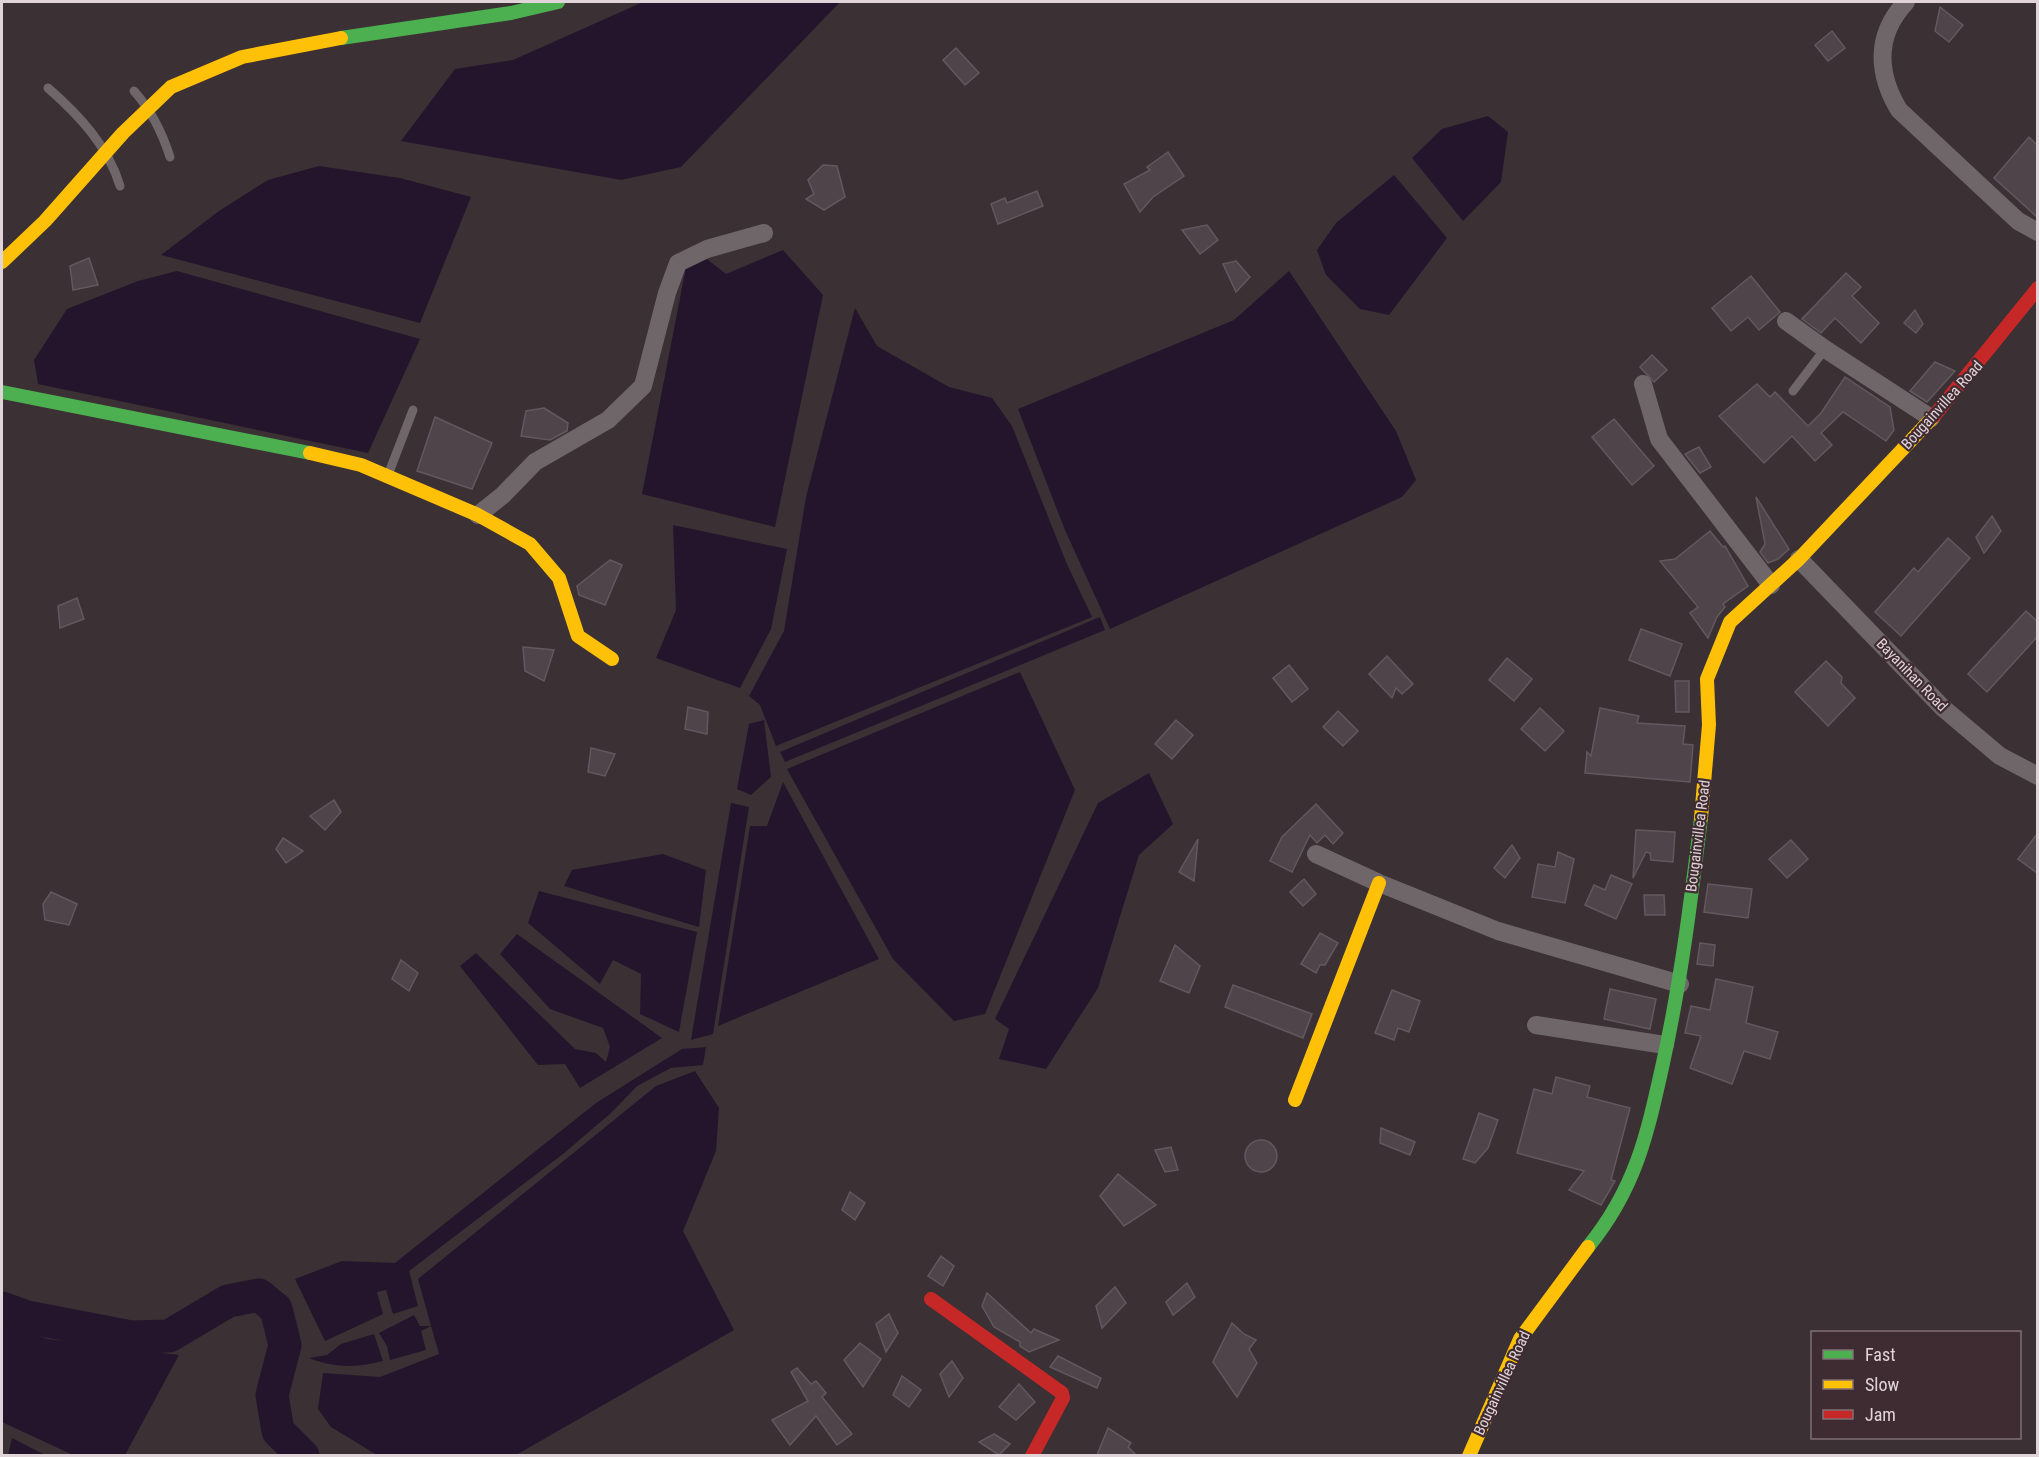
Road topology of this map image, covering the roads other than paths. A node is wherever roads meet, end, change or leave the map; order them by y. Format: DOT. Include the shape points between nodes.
graph roads {
  1 [pos="558,2"];
  2 [pos="1906,2"];
  3 [pos="48,88"];
  4 [pos="134,91"];
  5 [pos="148,108"];
  6 [pos="106,152"];
  7 [pos="170,157"];
  8 [pos="120,186"];
  9 [pos="2037,232"];
  10 [pos="764,233"];
  11 [pos="2,262"];
  12 [pos="2037,288"];
  13 [pos="1786,321"];
  14 [pos="1825,349"];
  15 [pos="1643,384"];
  16 [pos="1793,391"];
  17 [pos="2,392"];
  18 [pos="413,410"];
  19 [pos="1931,418"];
  20 [pos="388,476"];
  21 [pos="478,514"];
  22 [pos="1799,559"];
  23 [pos="1771,585"];
  24 [pos="612,659"];
  25 [pos="2037,776"];
  26 [pos="1316,854"];
  27 [pos="1379,883"];
  28 [pos="1680,984"];
  29 [pos="1536,1025"];
  30 [pos="1665,1045"];
  31 [pos="1295,1100"];
  32 [pos="931,1299"];
  33 [pos="1032,1455"];
  34 [pos="1469,1455"];
  1 -- 5 [label="street" via="242,57 171,87"];
  2 -- 9 [label="street" via="1895,13 1885,44 1881,67 1887,89 1899,110 2018,221"];
  3 -- 6 [label="lane"];
  4 -- 5 [label="lane"];
  5 -- 6 [label="street"];
  5 -- 7 [label="lane" via="163,134"];
  6 -- 8 [label="lane"];
  6 -- 11 [label="street" via="45,221"];
  10 -- 21 [label="street" via="707,249 678,263 643,386 608,420 535,462"];
  12 -- 19 [label="street, Bougainvillea Road" via="1952,397"];
  13 -- 14 [label="street"];
  14 -- 16 [label="lane"];
  14 -- 19 [label="street"];
  15 -- 23 [label="street" via="1659,439"];
  17 -- 20 [label="street" via="305,451"];
  18 -- 20 [label="lane"];
  19 -- 22 [label="street, Bougainvillea Road"];
  20 -- 21 [label="street"];
  21 -- 24 [label="street" via="530,544 560,578 578,636"];
  22 -- 23 [label="street, Bougainvillea Road"];
  22 -- 25 [label="street, Bayanihan Road" via="1942,707 2000,756"];
  23 -- 28 [label="street, Bougainvillea Road" via="1730,622 1707,680 1709,724 1703,804"];
  26 -- 27 [label="street"];
  27 -- 28 [label="street" via="1498,931"];
  27 -- 31 [label="street"];
  28 -- 30 [label="street, Bougainvillea Road"];
  29 -- 30 [label="street"];
  30 -- 34 [label="street, Bougainvillea Road" via="1644,1147 1628,1187 1604,1228 1520,1340"];
  32 -- 33 [label="street" via="1062,1393 1063,1398"];
}
